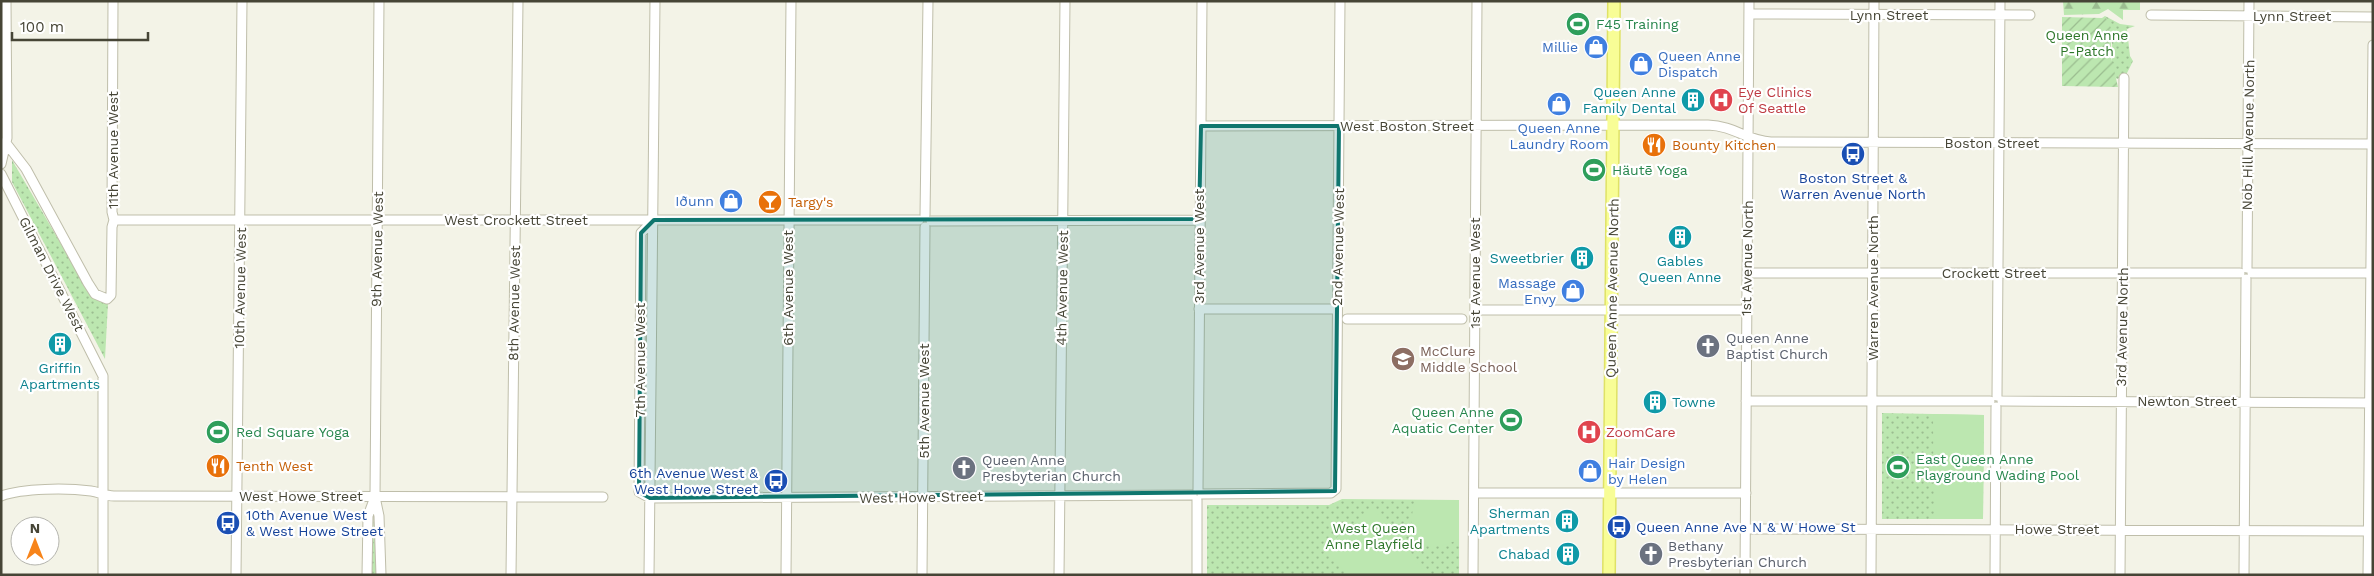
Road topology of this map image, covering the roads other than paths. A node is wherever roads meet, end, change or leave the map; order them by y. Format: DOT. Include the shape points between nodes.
graph roads {
  1 [pos="6,1"];
  2 [pos="113,1"];
  3 [pos="242,1"];
  4 [pos="379,1"];
  5 [pos="518,1"];
  6 [pos="655,1"];
  7 [pos="791,1"];
  8 [pos="928,1"];
  9 [pos="1065,1"];
  10 [pos="1202,1"];
  11 [pos="1340,1"];
  12 [pos="1477,1"];
  13 [pos="1614,1"];
  14 [pos="1749,1"];
  15 [pos="1874,1"];
  16 [pos="2000,1"];
  17 [pos="2249,1"];
  18 [pos="1749,14"];
  19 [pos="1875,15"];
  20 [pos="2000,15"];
  21 [pos="2030,15"];
  22 [pos="2151,15"];
  23 [pos="2249,16"];
  24 [pos="2373,17"];
  25 [pos="2373,45"];
  26 [pos="2124,78"];
  27 [pos="1201,126"];
  28 [pos="1339,126"];
  29 [pos="1476,126"];
  30 [pos="1614,126"];
  31 [pos="1748,136"];
  32 [pos="6,143"];
  33 [pos="1874,143"];
  34 [pos="1999,143"];
  35 [pos="2123,144"];
  36 [pos="2247,144"];
  37 [pos="2372,144"];
  38 [pos="1,164"];
  39 [pos="1,174"];
  40 [pos="114,220"];
  41 [pos="240,220"];
  42 [pos="378,220"];
  43 [pos="515,220"];
  44 [pos="654,220"];
  45 [pos="788,220"];
  46 [pos="1063,220"];
  47 [pos="1198,220"];
  48 [pos="925,221"];
  49 [pos="1872,273"];
  50 [pos="1998,273"];
  51 [pos="2123,273"];
  52 [pos="2246,273"];
  53 [pos="2370,273"];
  54 [pos="1747,274"];
  55 [pos="110,298"];
  56 [pos="1199,309"];
  57 [pos="1337,309"];
  58 [pos="1475,310"];
  59 [pos="1613,310"];
  60 [pos="1746,310"];
  61 [pos="1347,319"];
  62 [pos="1462,319"];
  63 [pos="1746,401"];
  64 [pos="1872,401"];
  65 [pos="1996,401"];
  66 [pos="2121,401"];
  67 [pos="2245,402"];
  68 [pos="2371,403"];
  69 [pos="1334,493"];
  70 [pos="1474,493"];
  71 [pos="1610,493"];
  72 [pos="1746,494"];
  73 [pos="1197,495"];
  74 [pos="1,496"];
  75 [pos="104,496"];
  76 [pos="237,496"];
  77 [pos="1059,496"];
  78 [pos="375,497"];
  79 [pos="511,497"];
  80 [pos="603,497"];
  81 [pos="923,497"];
  82 [pos="650,498"];
  83 [pos="787,498"];
  84 [pos="1746,529"];
  85 [pos="1870,529"];
  86 [pos="1995,529"];
  87 [pos="2120,530"];
  88 [pos="2244,530"];
  89 [pos="2368,531"];
  90 [pos="103,575"];
  91 [pos="236,575"];
  92 [pos="367,575"];
  93 [pos="380,575"];
  94 [pos="511,575"];
  95 [pos="649,575"];
  96 [pos="786,575"];
  97 [pos="922,575"];
  98 [pos="1059,575"];
  99 [pos="1197,575"];
  100 [pos="1473,575"];
  101 [pos="1609,575"];
  102 [pos="1745,575"];
  103 [pos="1871,575"];
  104 [pos="1995,575"];
  105 [pos="2120,575"];
  106 [pos="2244,575"];
  107 [pos="2368,575"];
  1 -- 32 [label="street"];
  2 -- 40 [label="street, 11th Avenue West"];
  3 -- 41 [label="street, 10th Avenue West"];
  4 -- 42 [label="street, 9th Avenue West"];
  5 -- 43 [label="street, 8th Avenue West"];
  6 -- 44 [label="street"];
  7 -- 45 [label="street, 6th Avenue West"];
  8 -- 48 [label="street, 5th Avenue West"];
  9 -- 46 [label="street, 4th Avenue West"];
  10 -- 27 [label="street, 3rd Avenue West"];
  11 -- 28 [label="street, 2nd Avenue West"];
  12 -- 29 [label="street, 1st Avenue West"];
  13 -- 30 [label="main road, Queen Anne Avenue North"];
  14 -- 18 [label="street, 1st Avenue North"];
  15 -- 19 [label="street, Warren Avenue North"];
  16 -- 20 [label="street"];
  17 -- 23 [label="street, Nob Hill Avenue North"];
  18 -- 19 [label="street, Lynn Street"];
  18 -- 31 [label="street, 1st Avenue North"];
  19 -- 20 [label="street, Lynn Street"];
  19 -- 33 [label="street, Warren Avenue North"];
  20 -- 21 [label="street, Lynn Street"];
  20 -- 34 [label="street"];
  22 -- 23 [label="street, Lynn Street"];
  23 -- 24 [label="street, Lynn Street"];
  23 -- 36 [label="street, Nob Hill Avenue North"];
  25 -- 37 [label="street"];
  26 -- 35 [label="street, 3rd Avenue North"];
  27 -- 28 [label="street, West Boston Street"];
  27 -- 47 [label="street, 3rd Avenue West"];
  28 -- 29 [label="street, West Boston Street"];
  28 -- 57 [label="street, 2nd Avenue West"];
  29 -- 30 [label="street, West Boston Street"];
  29 -- 58 [label="street, 1st Avenue West"];
  30 -- 31 [label="street, Boston Street" via="1717,126 1732,128"];
  30 -- 59 [label="main road, Queen Anne Avenue North"];
  31 -- 33 [label="street, Boston Street" via="1771,142"];
  31 -- 54 [label="street, 1st Avenue North"];
  32 -- 38 [label="street"];
  32 -- 55 [label="street, Gilman Drive West" via="26,168 88,284 95,294"];
  33 -- 34 [label="street, Boston Street"];
  33 -- 49 [label="street, Warren Avenue North"];
  34 -- 35 [label="street, Boston Street"];
  34 -- 50 [label="street"];
  35 -- 36 [label="street, Boston Street"];
  35 -- 51 [label="street, 3rd Avenue North"];
  36 -- 37 [label="street, Boston Street"];
  36 -- 52 [label="street, Nob Hill Avenue North"];
  37 -- 53 [label="street"];
  39 -- 75 [label="street, Gilman Drive West" via="102,374"];
  40 -- 41 [label="street, West Crockett Street"];
  40 -- 55 [label="street, 11th Avenue West"];
  41 -- 42 [label="street, West Crockett Street"];
  41 -- 76 [label="street, 10th Avenue West"];
  42 -- 43 [label="street, West Crockett Street"];
  42 -- 78 [label="street, 9th Avenue West"];
  43 -- 44 [label="street, West Crockett Street"];
  43 -- 79 [label="street, 8th Avenue West"];
  44 -- 45 [label="street, West Crockett Street"];
  44 -- 82 [label="street, 7th Avenue West" via="641,233 639,492"];
  45 -- 48 [label="street, West Crockett Street"];
  45 -- 83 [label="street, 6th Avenue West"];
  46 -- 47 [label="street, West Crockett Street"];
  46 -- 48 [label="street, West Crockett Street"];
  46 -- 77 [label="street, 4th Avenue West"];
  47 -- 56 [label="street, 3rd Avenue West"];
  48 -- 81 [label="street, 5th Avenue West"];
  49 -- 50 [label="street, Crockett Street"];
  49 -- 54 [label="street, Crockett Street"];
  49 -- 64 [label="street, Warren Avenue North"];
  50 -- 51 [label="street, Crockett Street"];
  50 -- 65 [label="street"];
  51 -- 52 [label="street, Crockett Street"];
  51 -- 66 [label="street, 3rd Avenue North"];
  52 -- 53 [label="street, Crockett Street"];
  52 -- 67 [label="street, Nob Hill Avenue North"];
  53 -- 68 [label="street"];
  54 -- 60 [label="street, 1st Avenue North"];
  56 -- 57 [label="street"];
  56 -- 73 [label="street, 3rd Avenue West"];
  57 -- 69 [label="street, 2nd Avenue West"];
  58 -- 59 [label="street"];
  58 -- 70 [label="street, 1st Avenue West"];
  59 -- 60 [label="street"];
  59 -- 71 [label="main road, Queen Anne Avenue North"];
  60 -- 63 [label="street, 1st Avenue North"];
  61 -- 62 [label="street"];
  63 -- 64 [label="street, Newton Street"];
  63 -- 72 [label="street, 1st Avenue North"];
  64 -- 65 [label="street, Newton Street"];
  64 -- 85 [label="street, Warren Avenue North"];
  65 -- 66 [label="street, Newton Street"];
  65 -- 86 [label="street"];
  66 -- 67 [label="street, Newton Street"];
  66 -- 87 [label="street, 3rd Avenue North"];
  67 -- 68 [label="street, Newton Street"];
  67 -- 88 [label="street, Nob Hill Avenue North"];
  68 -- 89 [label="street"];
  69 -- 73 [label="street, West Howe Street"];
  70 -- 71 [label="street"];
  70 -- 100 [label="street, 1st Avenue West"];
  71 -- 72 [label="street"];
  71 -- 101 [label="main road, Queen Anne Avenue North"];
  72 -- 84 [label="street, 1st Avenue North"];
  73 -- 77 [label="street, West Howe Street"];
  73 -- 99 [label="street, 3rd Avenue West"];
  74 -- 75 [label="street, West Howe Street" via="16,491 93,491"];
  75 -- 76 [label="street, West Howe Street"];
  75 -- 90 [label="street"];
  76 -- 78 [label="street, West Howe Street"];
  76 -- 91 [label="street, 10th Avenue West"];
  77 -- 81 [label="street, West Howe Street"];
  77 -- 98 [label="street, 4th Avenue West"];
  78 -- 79 [label="street, West Howe Street"];
  78 -- 92 [label="street, 9th Avenue West" via="368,516"];
  78 -- 93 [label="street, 9th Avenue West" via="379,516"];
  79 -- 80 [label="street, West Howe Street"];
  79 -- 94 [label="street, 8th Avenue West"];
  81 -- 83 [label="street, West Howe Street"];
  81 -- 97 [label="street, 5th Avenue West"];
  82 -- 83 [label="street, West Howe Street"];
  82 -- 95 [label="street"];
  83 -- 96 [label="street, 6th Avenue West"];
  84 -- 85 [label="street, Howe Street"];
  84 -- 102 [label="street, 1st Avenue North"];
  85 -- 86 [label="street, Howe Street"];
  85 -- 103 [label="street, Warren Avenue North"];
  86 -- 87 [label="street, Howe Street"];
  86 -- 104 [label="street"];
  87 -- 88 [label="street, Howe Street"];
  87 -- 105 [label="street, 3rd Avenue North"];
  88 -- 89 [label="street, Howe Street"];
  88 -- 106 [label="street, Nob Hill Avenue North"];
  89 -- 107 [label="street"];
}
